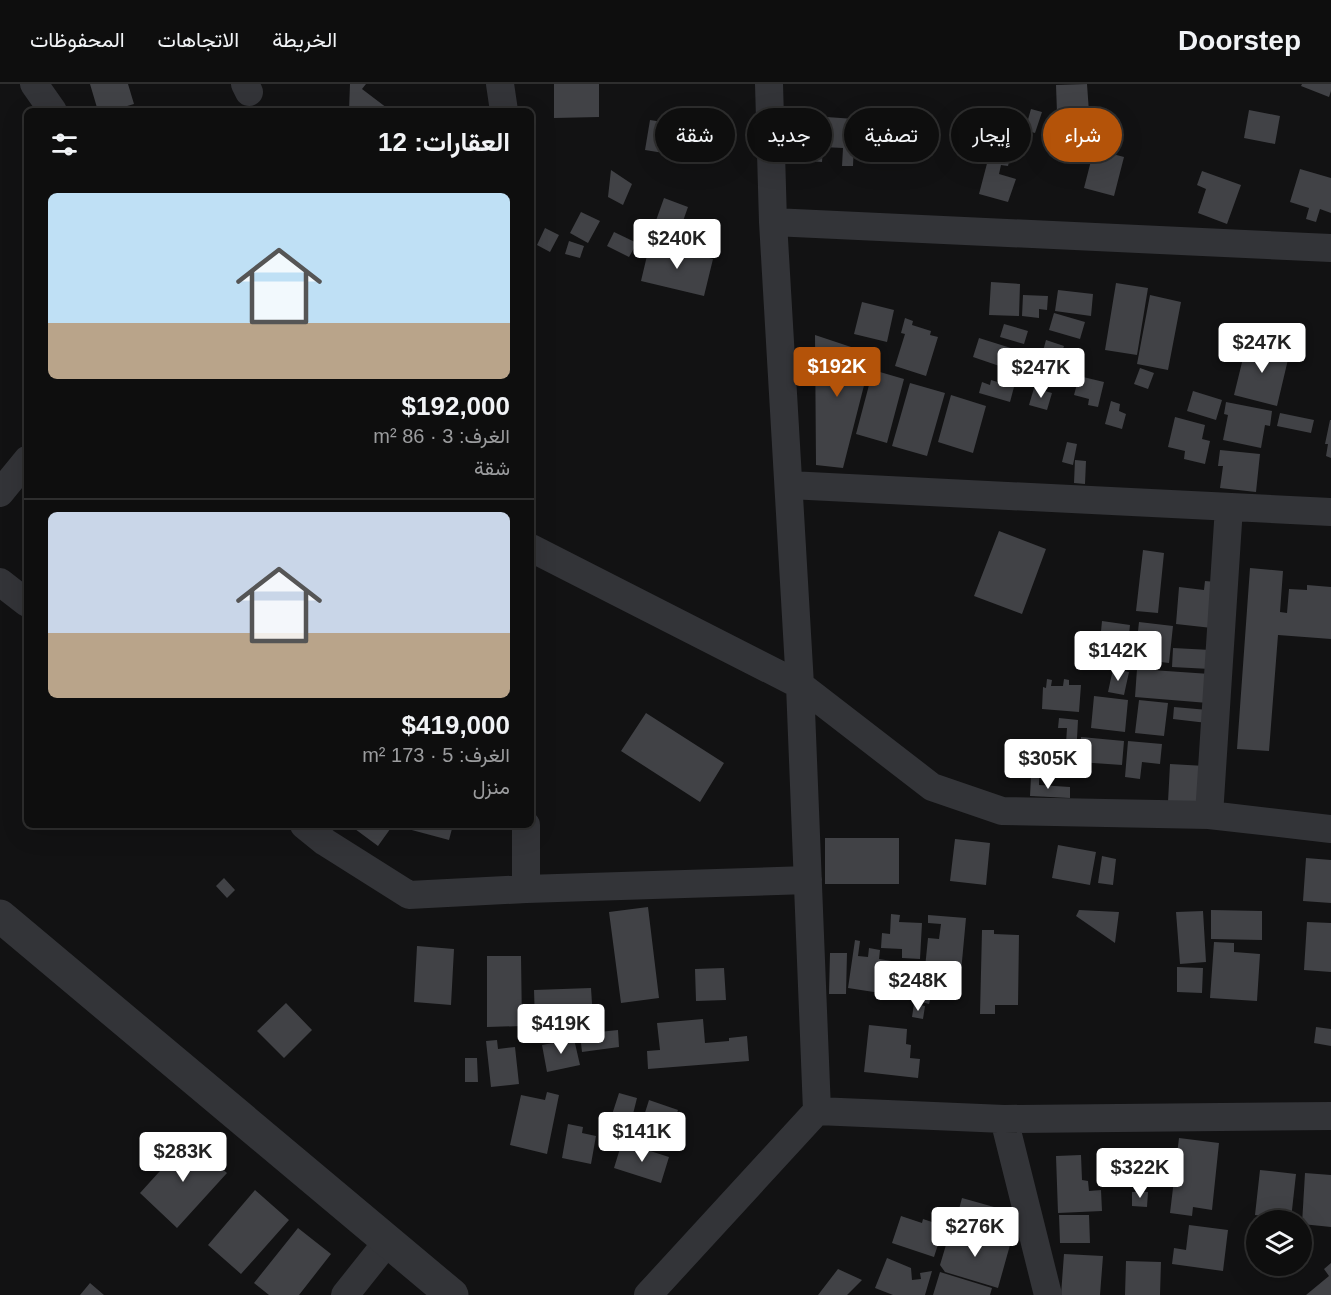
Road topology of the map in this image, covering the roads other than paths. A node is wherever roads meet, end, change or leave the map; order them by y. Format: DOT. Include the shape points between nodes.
graph roads {
  1 [pos="34,84"];
  2 [pos="500,84"];
  3 [pos="769,84"];
  4 [pos="51,108"];
  5 [pos="504,108"];
  6 [pos="774,222"];
  7 [pos="1331,248"];
  8 [pos="24,457"];
  9 [pos="789,485"];
  10 [pos="0,493"];
  11 [pos="1229,507"];
  12 [pos="1331,512"];
  13 [pos="534,550"];
  14 [pos="0,582"];
  15 [pos="24,601"];
  16 [pos="801,685"];
  17 [pos="1209,815"];
  18 [pos="308,828"];
  19 [pos="526,828"];
  20 [pos="1331,829"];
  21 [pos="808,880"];
  22 [pos="526,889"];
  23 [pos="0,915"];
  24 [pos="817,1111"];
  25 [pos="1331,1116"];
  26 [pos="1004,1119"];
  27 [pos="388,1241"];
  28 [pos="345,1295"];
  29 [pos="452,1295"];
  30 [pos="648,1295"];
  31 [pos="1048,1295"];
  1 -- 4 [label="street"];
  2 -- 5 [label="street"];
  3 -- 6 [label="street"];
  6 -- 7 [label="street"];
  6 -- 9 [label="street"];
  8 -- 10 [label="street"];
  9 -- 11 [label="street"];
  9 -- 16 [label="street"];
  11 -- 12 [label="street"];
  11 -- 17 [label="street"];
  13 -- 16 [label="street"];
  14 -- 15 [label="street"];
  16 -- 17 [label="street" via="932,788 1002,811"];
  16 -- 21 [label="street"];
  17 -- 20 [label="street"];
  18 -- 22 [label="street" via="409,895"];
  19 -- 22 [label="street"];
  21 -- 22 [label="street"];
  21 -- 24 [label="street"];
  23 -- 27 [label="street"];
  24 -- 26 [label="street"];
  24 -- 30 [label="street"];
  25 -- 26 [label="street"];
  26 -- 31 [label="street"];
  27 -- 28 [label="street"];
  27 -- 29 [label="street"];
}
